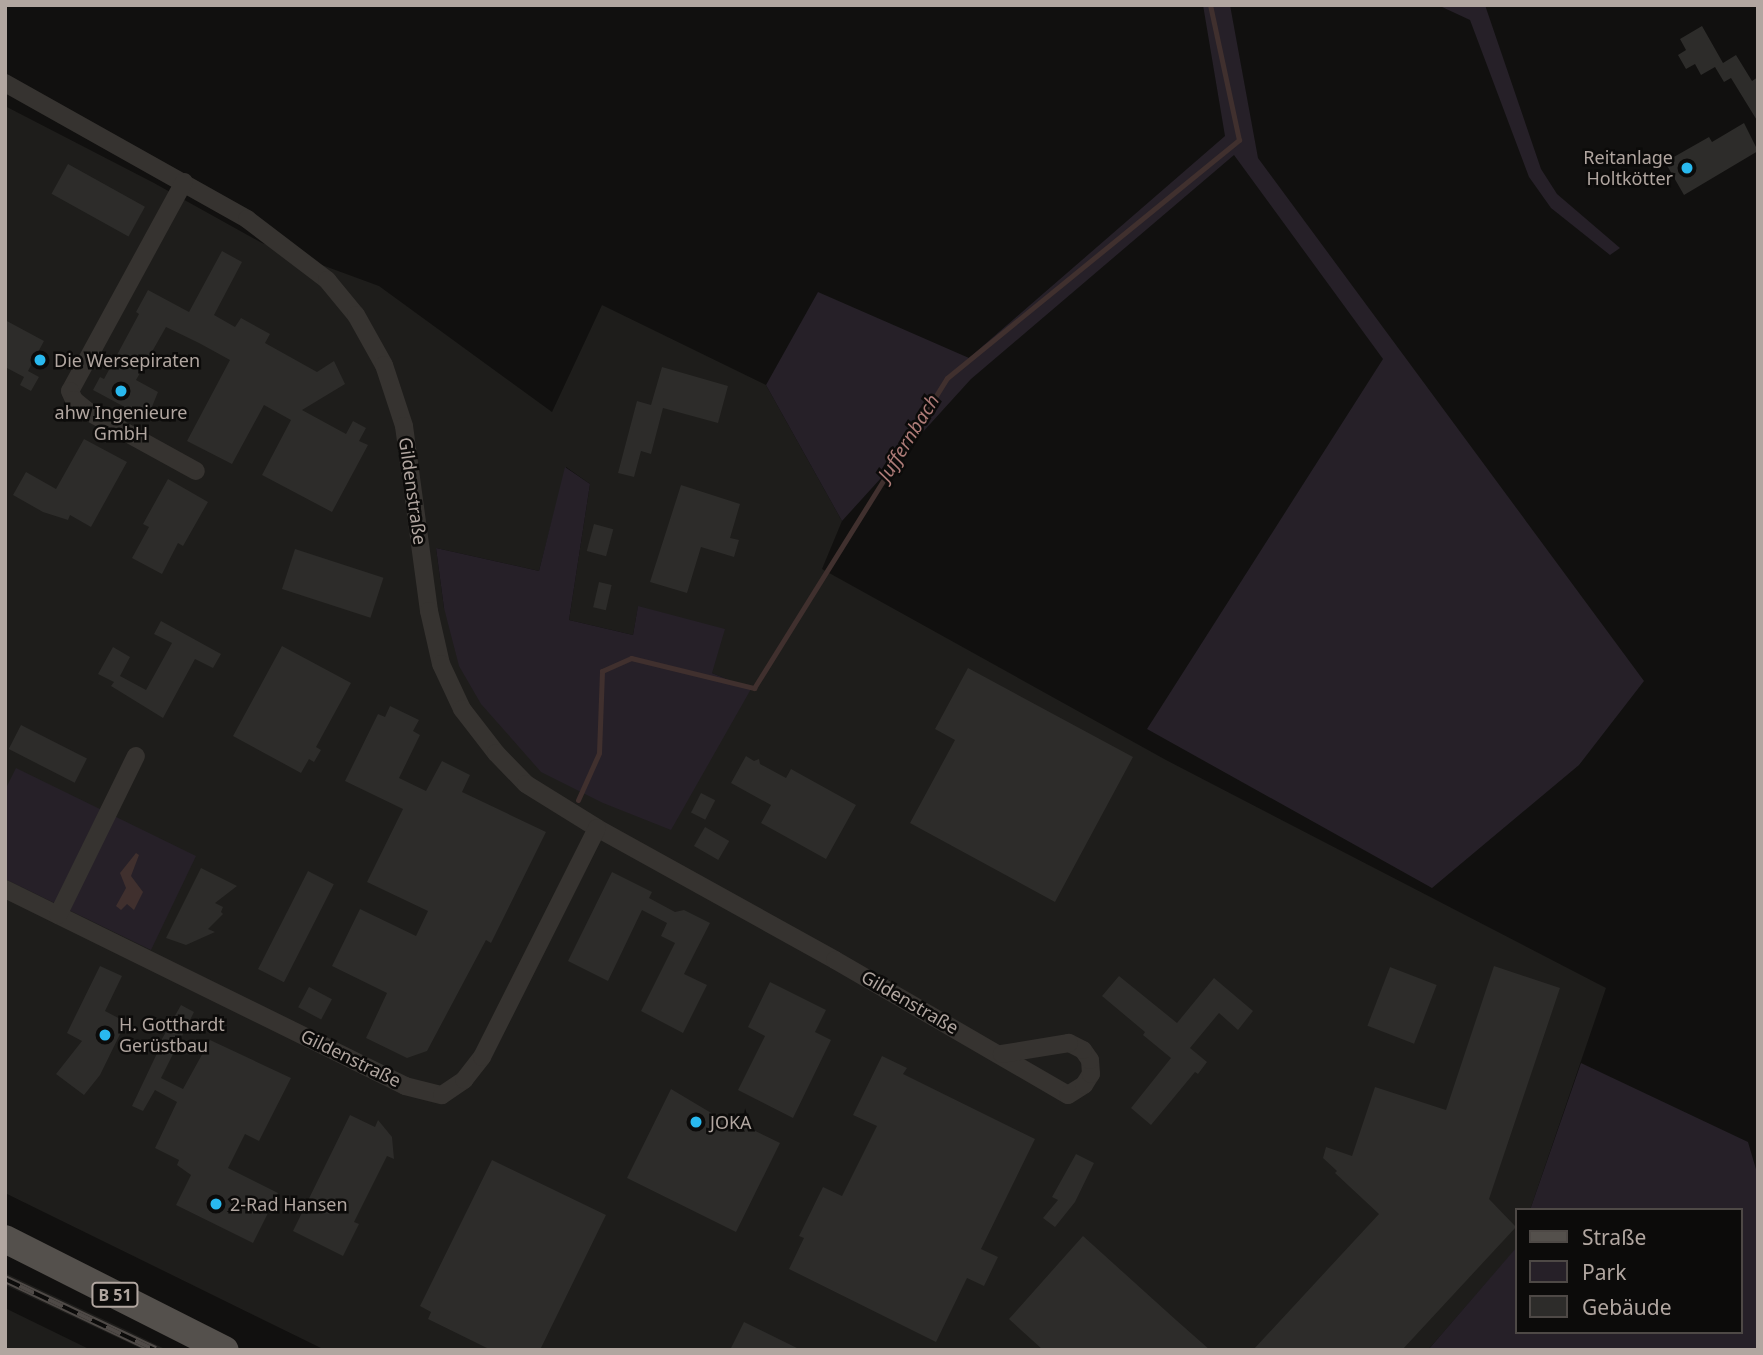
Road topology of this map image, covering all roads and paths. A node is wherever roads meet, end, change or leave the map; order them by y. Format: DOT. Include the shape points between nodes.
graph roads {
  1 [pos="5,83"];
  2 [pos="184,182"];
  3 [pos="196,471"];
  4 [pos="136,756"];
  5 [pos="597,828"];
  6 [pos="5,889"];
  7 [pos="58,915"];
  8 [pos="1002,1054"];
  9 [pos="5,1239"];
  10 [pos="225,1350"];
  1 -- 2 [label="street, Gildenstraße"];
  2 -- 3 [label="street" via="70,391 89,412"];
  2 -- 5 [label="street, Gildenstraße" via="299,257 356,315 384,365 404,426 429,611 441,664 457,698 496,753 526,783"];
  4 -- 7 [label="street"];
  5 -- 7 [label="street, Gildenstraße" via="482,1057 464,1080 442,1094 405,1086"];
  5 -- 8 [label="street, Gildenstraße"];
  6 -- 7 [label="street, Gildenstraße"];
  9 -- 10 [label="main road, B 51"];
}
